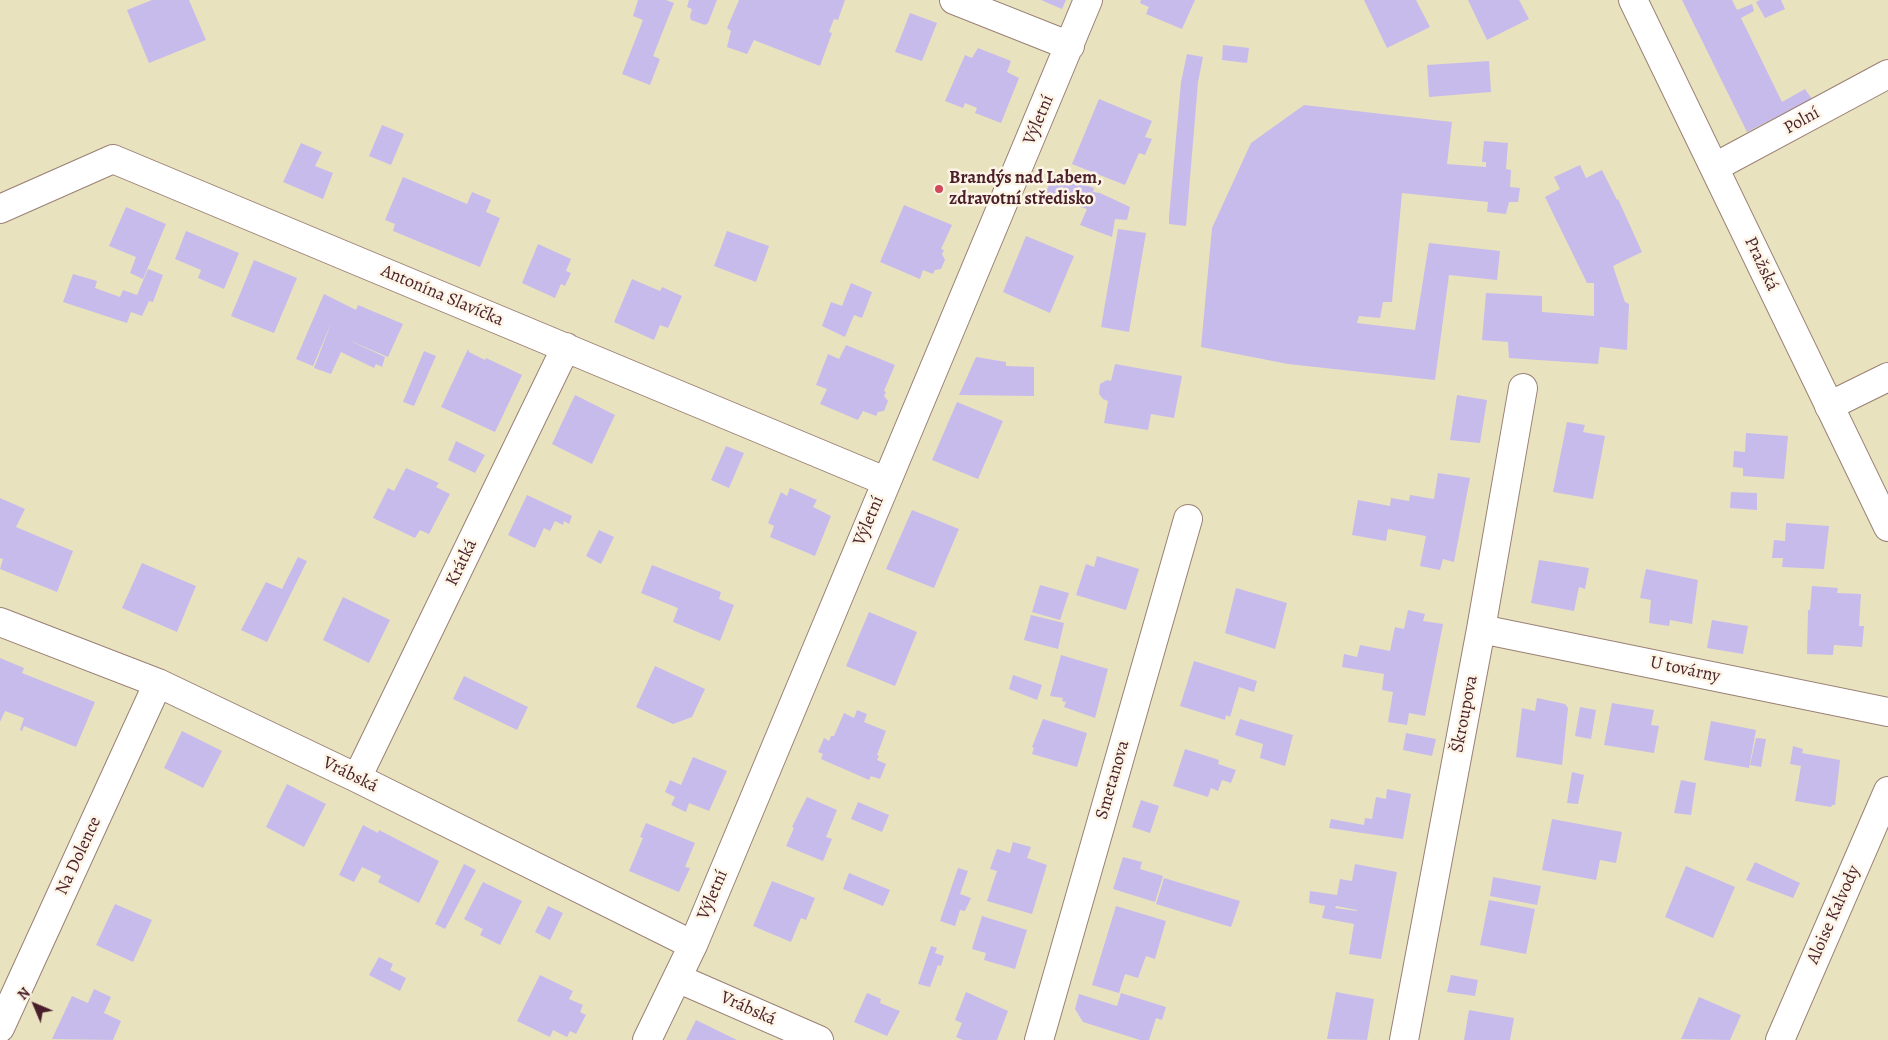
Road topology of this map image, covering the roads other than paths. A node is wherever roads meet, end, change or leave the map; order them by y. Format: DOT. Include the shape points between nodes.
graph roads {
  1 [pos="954,0"];
  2 [pos="1088,0"];
  3 [pos="1633,0"];
  4 [pos="1070,46"];
  5 [pos="1888,74"];
  6 [pos="1715,167"];
  7 [pos="0,209"];
  8 [pos="566,347"];
  9 [pos="1888,376"];
  10 [pos="1523,388"];
  11 [pos="1829,406"];
  12 [pos="885,481"];
  13 [pos="1188,519"];
  14 [pos="1888,527"];
  15 [pos="0,622"];
  16 [pos="1482,629"];
  17 [pos="158,683"];
  18 [pos="1888,712"];
  19 [pos="357,778"];
  20 [pos="1888,791"];
  21 [pos="693,945"];
  22 [pos="677,978"];
  23 [pos="0,1028"];
  24 [pos="647,1040"];
  25 [pos="819,1040"];
  26 [pos="1039,1040"];
  27 [pos="1404,1040"];
  28 [pos="1780,1040"];
  1 -- 4 [label="street"];
  2 -- 4 [label="street, Výletní"];
  3 -- 6 [label="street, Pražská"];
  4 -- 12 [label="street, Výletní"];
  5 -- 6 [label="street, Polní"];
  6 -- 11 [label="street, Pražská"];
  7 -- 8 [label="street, Antonína Slavíčka" via="113,159"];
  8 -- 12 [label="street, Antonína Slavíčka"];
  8 -- 19 [label="street, Krátká"];
  9 -- 11 [label="street"];
  10 -- 16 [label="street, Škroupova"];
  11 -- 14 [label="street, Pražská"];
  12 -- 21 [label="street, Výletní"];
  13 -- 26 [label="street, Smetanova"];
  15 -- 17 [label="street, Vrábská"];
  16 -- 18 [label="street, U továrny"];
  16 -- 27 [label="street, Škroupova"];
  17 -- 19 [label="street, Vrábská"];
  17 -- 23 [label="street, Na Dolence"];
  19 -- 21 [label="street, Vrábská"];
  20 -- 28 [label="street, Aloise Kalvody"];
  21 -- 22 [label="street, Výletní"];
  22 -- 24 [label="street, Výletní"];
  22 -- 25 [label="street, Vrábská"];
}
